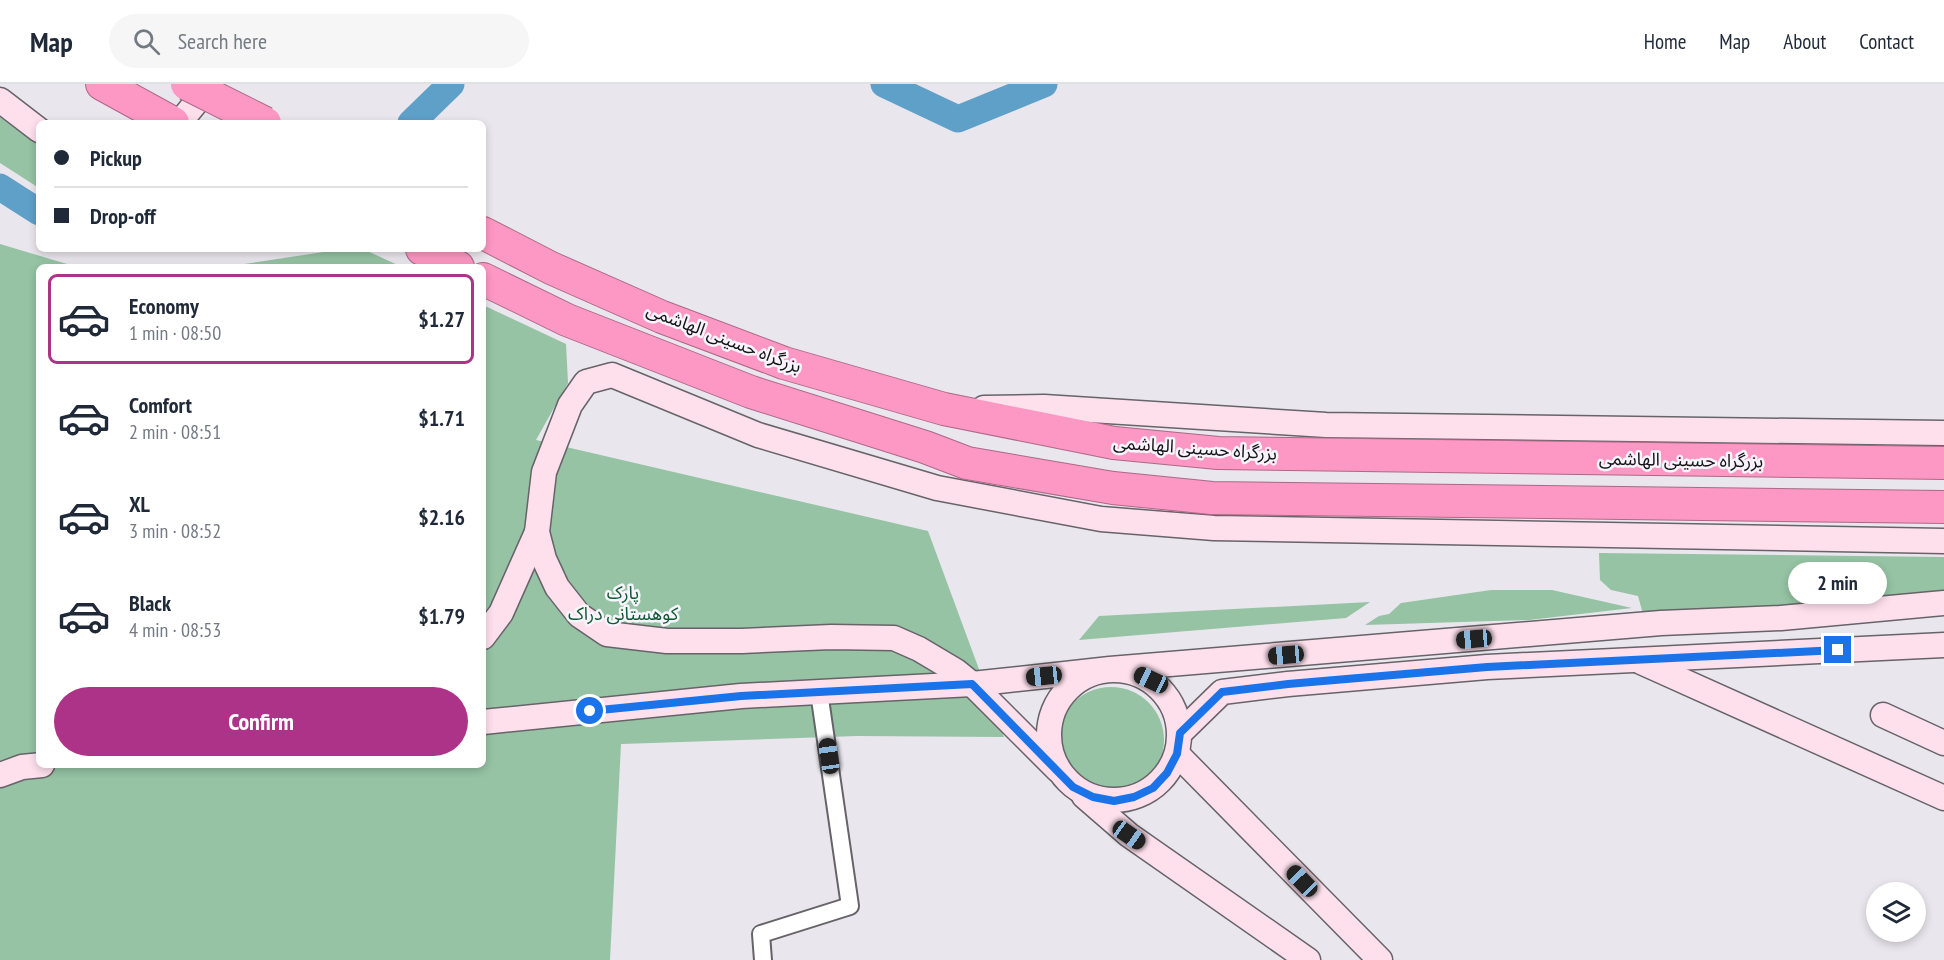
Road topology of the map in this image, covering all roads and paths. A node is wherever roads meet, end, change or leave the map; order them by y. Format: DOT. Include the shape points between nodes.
graph roads {
  1 [pos="102,84"];
  2 [pos="187,84"];
  3 [pos="211,84"];
  4 [pos="0,100"];
  5 [pos="169,120"];
  6 [pos="179,120"];
  7 [pos="258,120"];
  8 [pos="36,128"];
  9 [pos="486,234"];
  10 [pos="428,252"];
  11 [pos="453,264"];
  12 [pos="486,280"];
  13 [pos="944,409"];
  14 [pos="1944,433"];
  15 [pos="967,463"];
  16 [pos="1944,463"];
  17 [pos="1944,507"];
  18 [pos="1101,519"];
  19 [pos="537,532"];
  20 [pos="1944,541"];
  21 [pos="1944,603"];
  22 [pos="486,633"];
  23 [pos="1944,645"];
  24 [pos="1286,655"];
  25 [pos="1636,660"];
  26 [pos="1110,669"];
  27 [pos="972,684"];
  28 [pos="1288,684"];
  29 [pos="819,692"];
  30 [pos="1883,715"];
  31 [pos="486,722"];
  32 [pos="1944,743"];
  33 [pos="1178,744"];
  34 [pos="36,766"];
  35 [pos="0,775"];
  36 [pos="1066,779"];
  37 [pos="1944,798"];
  38 [pos="763,960"];
  39 [pos="1308,960"];
  40 [pos="1380,960"];
  1 -- 5 [label="highway"];
  2 -- 7 [label="highway, bridge"];
  3 -- 6 [label="street"];
  4 -- 8 [label="street"];
  9 -- 13 [label="highway, بزرگراه حسینی الهاشمی" via="662,317 784,363"];
  10 -- 11 [label="highway"];
  12 -- 15 [label="highway" via="567,321 751,392"];
  13 -- 14 [label="street" via="1044,407 1326,425"];
  13 -- 16 [label="highway, بزرگراه حسینی الهاشمی" via="1114,443 1218,453"];
  15 -- 17 [label="highway" via="1113,488 1212,498"];
  15 -- 18 [label="street"];
  18 -- 19 [label="street" via="938,488 758,435 612,375 586,382 570,405 544,472"];
  18 -- 20 [label="street" via="1214,528"];
  19 -- 22 [label="street" via="501,613"];
  19 -- 27 [label="street" via="557,587 579,615 607,634 667,641 894,638 936,658"];
  21 -- 24 [label="street"];
  23 -- 25 [label="street"];
  24 -- 26 [label="street"];
  24 -- 28 [label="street"];
  25 -- 28 [label="street" via="1487,667"];
  25 -- 37 [label="street"];
  26 -- 27 [label="street"];
  26 -- 33 [label="street" via="1151,680 1166,695 1176,713"];
  26 -- 36 [label="street" via="1088,675 1067,688 1055,705 1049,727 1050,750"];
  27 -- 29 [label="street"];
  27 -- 36 [label="street"];
  28 -- 33 [label="street" via="1222,692"];
  29 -- 31 [label="street"];
  29 -- 38 [label="street" via="850,906 761,934"];
  30 -- 32 [label="street"];
  33 -- 36 [label="street" via="1167,773 1153,788 1134,797 1114,801 1093,797"];
  33 -- 40 [label="street"];
  34 -- 35 [label="street"];
  36 -- 39 [label="street" via="1129,835"];
}
